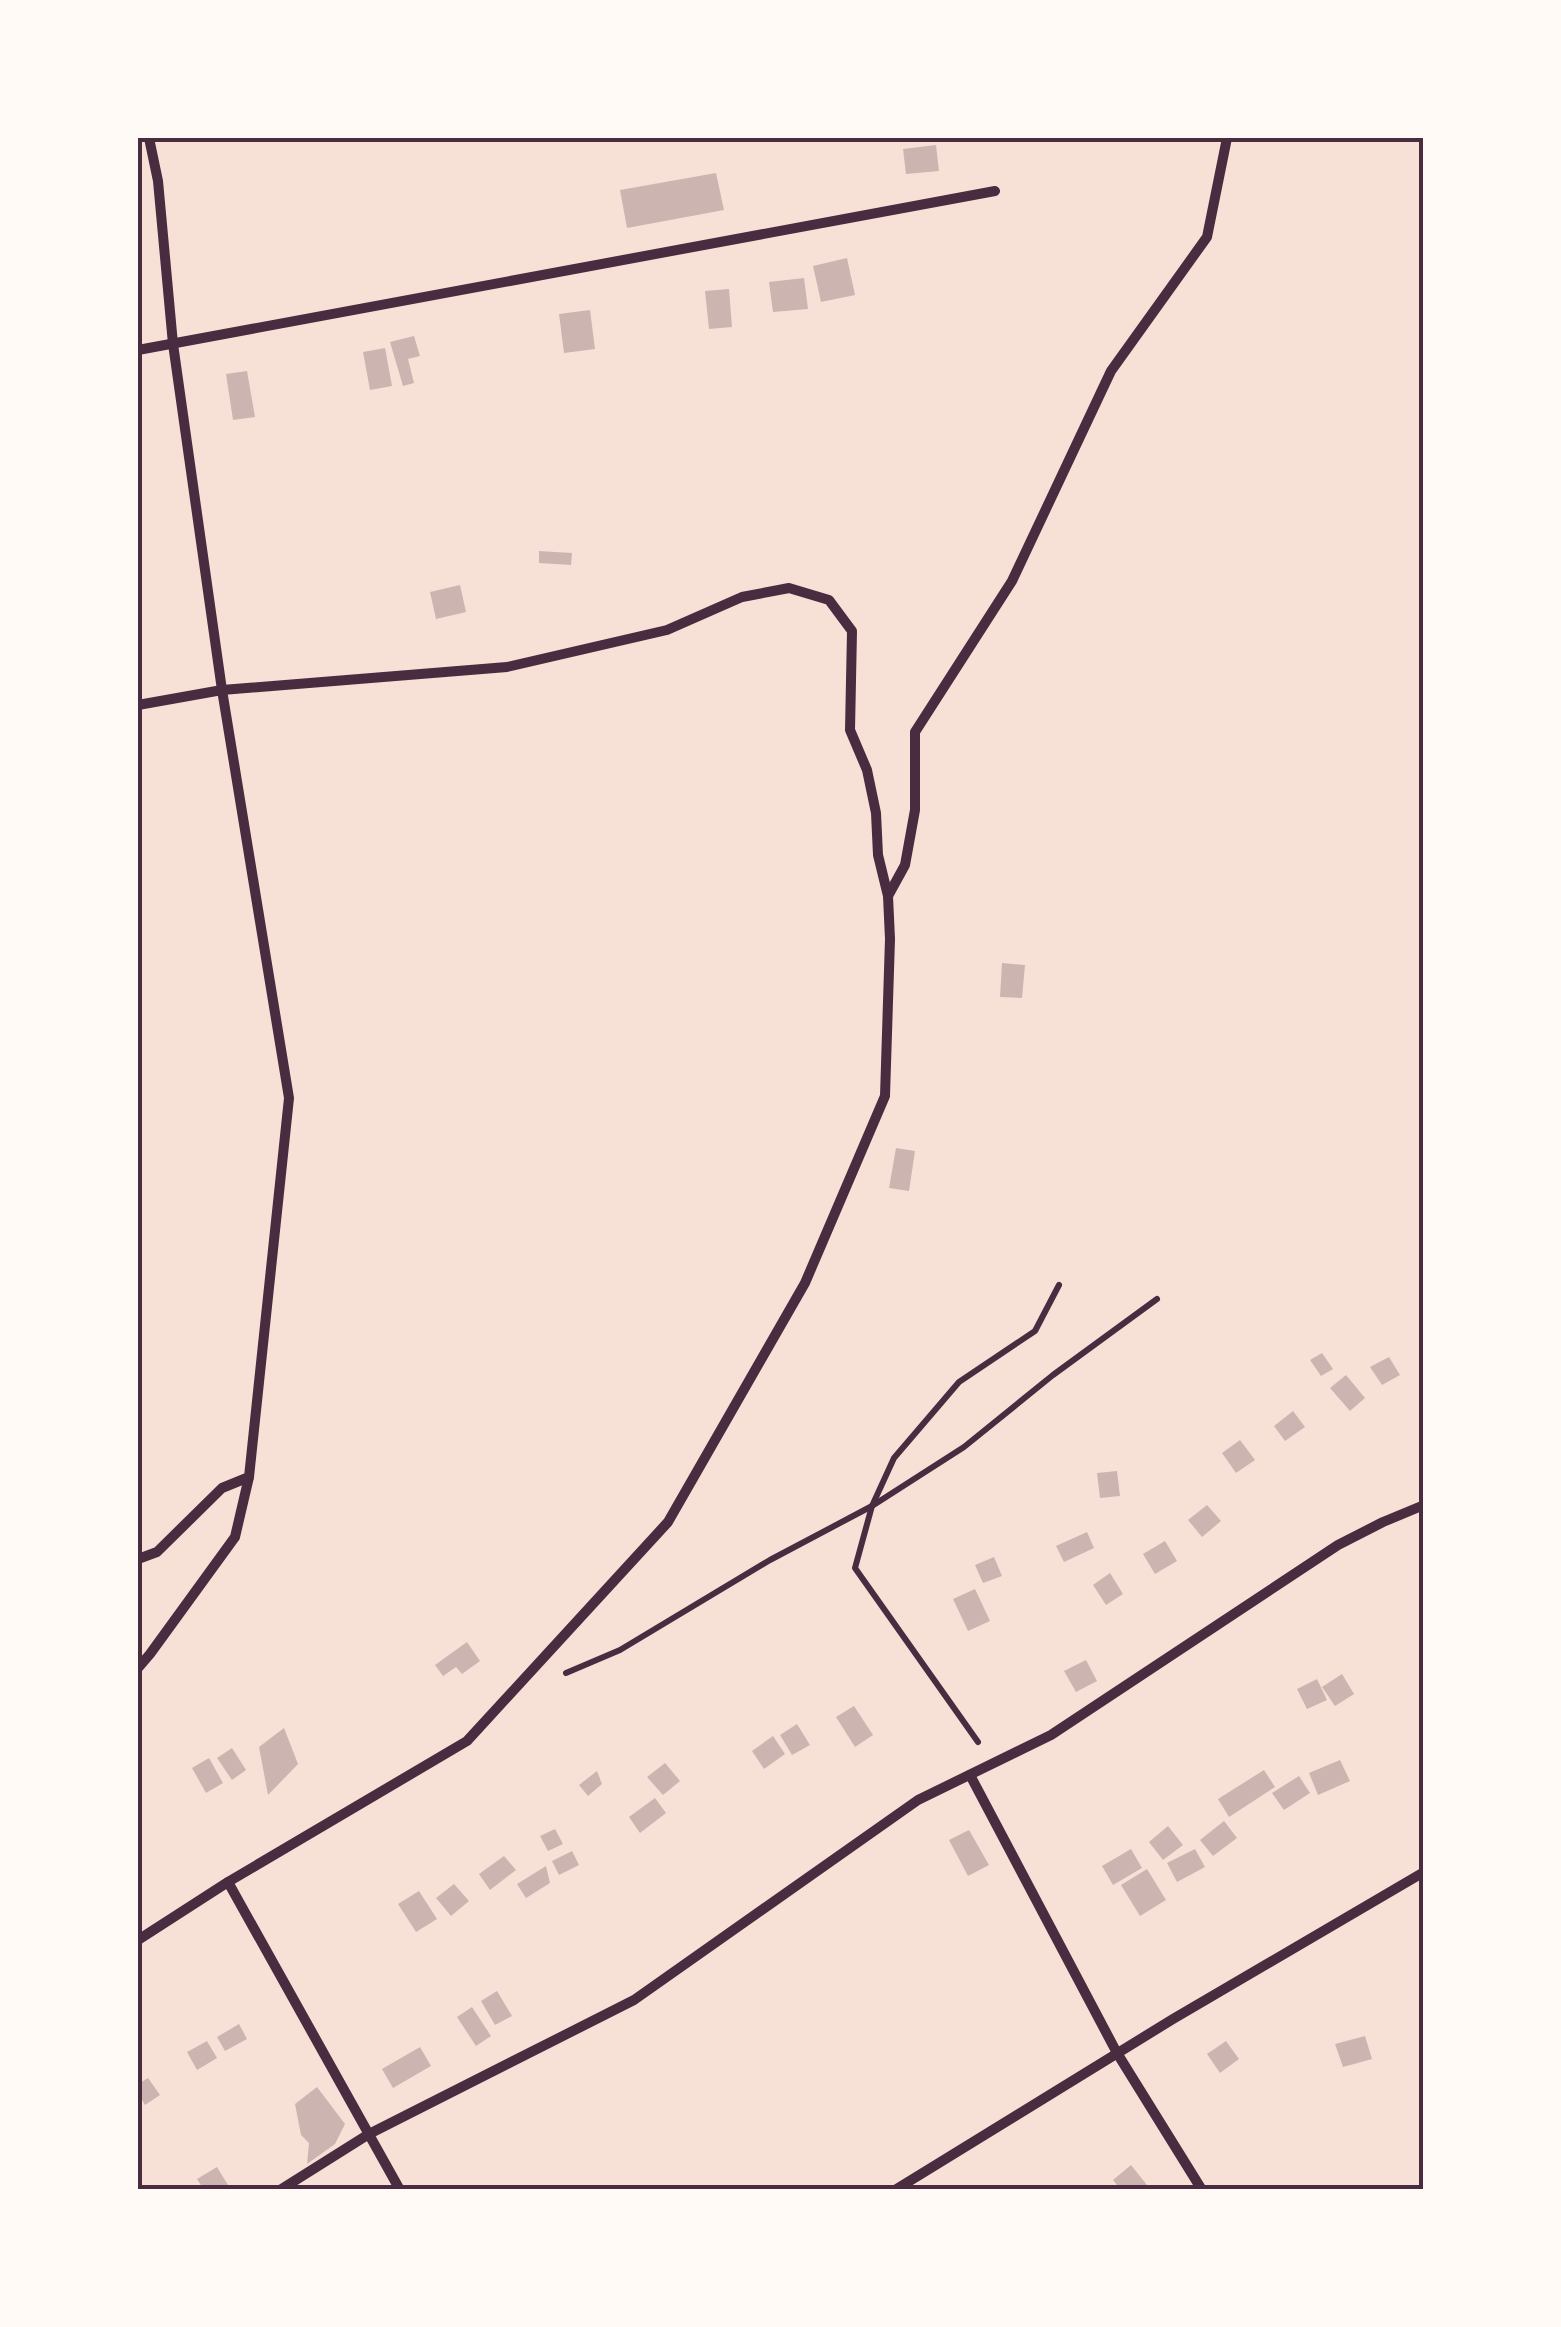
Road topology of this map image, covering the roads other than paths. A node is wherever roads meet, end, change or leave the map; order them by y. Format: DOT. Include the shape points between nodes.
graph roads {
  1 [pos="149,138"];
  2 [pos="1226,138"];
  3 [pos="995,192"];
  4 [pos="173,344"];
  5 [pos="138,350"];
  6 [pos="222,690"];
  7 [pos="138,705"];
  8 [pos="888,896"];
  9 [pos="249,1476"];
  10 [pos="1424,1505"];
  11 [pos="138,1559"];
  12 [pos="138,1668"];
  13 [pos="970,1775"];
  14 [pos="1424,1872"];
  15 [pos="228,1882"];
  16 [pos="138,1940"];
  17 [pos="1116,2053"];
  18 [pos="369,2134"];
  19 [pos="280,2190"];
  20 [pos="400,2190"];
  21 [pos="895,2190"];
  22 [pos="1202,2190"];
  1 -- 4 [label="street"];
  2 -- 8 [label="street" via="1208,237 1111,371 1012,581 916,732 915,810 905,865"];
  3 -- 4 [label="street"];
  4 -- 5 [label="street"];
  4 -- 6 [label="street"];
  6 -- 7 [label="street"];
  6 -- 8 [label="street" via="507,667 667,630 742,597 789,588 829,600 852,630 850,730 867,770"];
  6 -- 9 [label="street" via="290,1098"];
  8 -- 15 [label="street" via="885,1096 805,1283 668,1522 467,1741"];
  9 -- 11 [label="street" via="222,1488 156,1552"];
  9 -- 12 [label="street" via="234,1537"];
  10 -- 13 [label="street" via="1338,1545 1052,1735"];
  13 -- 17 [label="street"];
  13 -- 18 [label="street" via="918,1800 634,2000"];
  14 -- 17 [label="street"];
  15 -- 16 [label="street"];
  15 -- 18 [label="street"];
  17 -- 21 [label="street"];
  17 -- 22 [label="street"];
  18 -- 19 [label="street"];
  18 -- 20 [label="street"];
}
